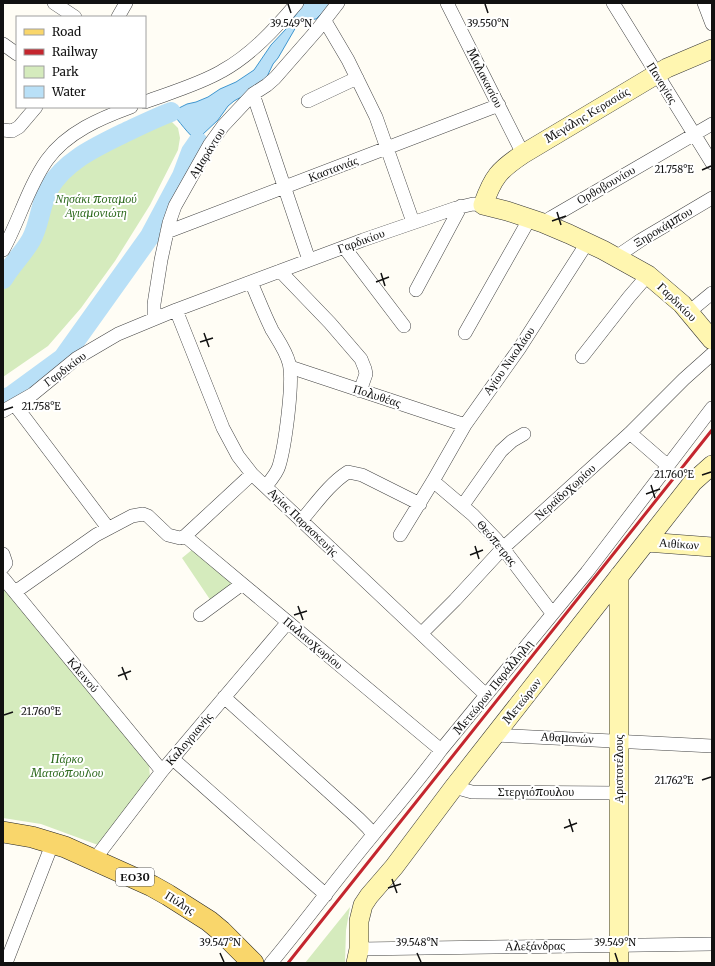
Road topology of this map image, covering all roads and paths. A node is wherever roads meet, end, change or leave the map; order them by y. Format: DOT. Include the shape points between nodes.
graph roads {
  1 [pos="54,3"];
  2 [pos="126,3"];
  3 [pos="297,3"];
  4 [pos="338,3"];
  5 [pos="447,3"];
  6 [pos="613,3"];
  7 [pos="704,3"];
  8 [pos="74,16"];
  9 [pos="119,16"];
  10 [pos="325,20"];
  11 [pos="712,24"];
  12 [pos="3,44"];
  13 [pos="712,49"];
  14 [pos="16,53"];
  15 [pos="657,74"];
  16 [pos="357,78"];
  17 [pos="253,94"];
  18 [pos="308,101"];
  19 [pos="146,102"];
  20 [pos="499,105"];
  21 [pos="35,108"];
  22 [pos="129,108"];
  23 [pos="712,124"];
  24 [pos="8,131"];
  25 [pos="694,134"];
  26 [pos="387,148"];
  27 [pos="523,154"];
  28 [pos="712,163"];
  29 [pos="284,188"];
  30 [pos="712,198"];
  31 [pos="483,205"];
  32 [pos="461,206"];
  33 [pos="536,221"];
  34 [pos="414,222"];
  35 [pos="167,232"];
  36 [pos="587,242"];
  37 [pos="344,247"];
  38 [pos="3,250"];
  39 [pos="616,258"];
  40 [pos="309,260"];
  41 [pos="280,271"];
  42 [pos="648,275"];
  43 [pos="251,282"];
  44 [pos="416,290"];
  45 [pos="712,293"];
  46 [pos="176,310"];
  47 [pos="689,312"];
  48 [pos="154,319"];
  49 [pos="404,326"];
  50 [pos="465,333"];
  51 [pos="712,340"];
  52 [pos="712,354"];
  53 [pos="582,357"];
  54 [pos="290,368"];
  55 [pos="360,391"];
  56 [pos="9,408"];
  57 [pos="712,408"];
  58 [pos="465,425"];
  59 [pos="630,433"];
  60 [pos="524,434"];
  61 [pos="712,451"];
  62 [pos="712,465"];
  63 [pos="668,466"];
  64 [pos="252,474"];
  65 [pos="434,481"];
  66 [pos="693,482"];
  67 [pos="266,486"];
  68 [pos="420,504"];
  69 [pos="463,505"];
  70 [pos="301,521"];
  71 [pos="108,528"];
  72 [pos="400,535"];
  73 [pos="185,536"];
  74 [pos="646,542"];
  75 [pos="712,547"];
  76 [pos="503,548"];
  77 [pos="3,554"];
  78 [pos="3,566"];
  79 [pos="619,576"];
  80 [pos="3,578"];
  81 [pos="242,584"];
  82 [pos="15,592"];
  83 [pos="552,614"];
  84 [pos="200,615"];
  85 [pos="288,622"];
  86 [pos="422,633"];
  87 [pos="486,695"];
  88 [pos="224,697"];
  89 [pos="495,735"];
  90 [pos="619,741"];
  91 [pos="712,746"];
  92 [pos="441,750"];
  93 [pos="173,759"];
  94 [pos="162,771"];
  95 [pos="454,787"];
  96 [pos="619,793"];
  97 [pos="3,832"];
  98 [pos="373,835"];
  99 [pos="53,842"];
  100 [pos="94,860"];
  101 [pos="326,895"];
  102 [pos="712,944"];
  103 [pos="619,954"];
  104 [pos="359,958"];
  105 [pos="248,961"];
  106 [pos="6,963"];
  107 [pos="271,963"];
  1 -- 8 [label="street"];
  2 -- 9 [label="street"];
  3 -- 19 [label="street" via="281,22 229,68"];
  4 -- 10 [label="street, Αμαράντου"];
  5 -- 20 [label="street, Μαλακασίου"];
  6 -- 15 [label="street, Παναγίας"];
  7 -- 11 [label="street"];
  10 -- 16 [label="street"];
  10 -- 17 [label="street, Αμαράντου" via="275,78"];
  12 -- 14 [label="street"];
  13 -- 15 [label="street, Μεγάλης Κερασιάς"];
  15 -- 25 [label="street, Παναγίας"];
  15 -- 27 [label="street, Μεγάλης Κερασιάς"];
  16 -- 18 [label="street"];
  16 -- 26 [label="street"];
  17 -- 29 [label="street"];
  17 -- 35 [label="street, Αμαράντου" via="210,144 175,206"];
  20 -- 26 [label="street, Καστανιάς"];
  20 -- 27 [label="street, Μαλακασίου"];
  21 -- 24 [label="street" via="20,127"];
  22 -- 38 [label="street" via="78,131 58,147 39,173"];
  23 -- 25 [label="street, Ορθοβουνίου"];
  25 -- 28 [label="street, Παναγίας"];
  25 -- 33 [label="street, Ορθοβουνίου" via="552,216"];
  26 -- 29 [label="street, Καστανιάς"];
  26 -- 34 [label="street"];
  27 -- 31 [label="street, Μεγάλης Κερασιάς" via="497,174"];
  29 -- 35 [label="street, Καστανιάς"];
  29 -- 40 [label="street"];
  30 -- 39 [label="street, Ξηροκάμπου" via="641,240"];
  31 -- 32 [label="street, Γαρδικίου"];
  31 -- 33 [label="street, Γαρδικίου"];
  32 -- 34 [label="street, Γαρδικίου"];
  32 -- 44 [label="street"];
  33 -- 36 [label="street, Γαρδικίου"];
  33 -- 50 [label="street"];
  34 -- 37 [label="street, Γαρδικίου"];
  35 -- 48 [label="street, Αμαράντου" via="154,304"];
  36 -- 39 [label="street, Γαρδικίου"];
  36 -- 58 [label="street, Αγίου Νικολάου" via="519,349"];
  37 -- 40 [label="street, Γαρδικίου"];
  37 -- 49 [label="street"];
  39 -- 42 [label="street, Γαρδικίου"];
  40 -- 41 [label="street, Γαρδικίου"];
  41 -- 43 [label="street, Γαρδικίου"];
  41 -- 55 [label="street" via="361,359 366,374"];
  42 -- 47 [label="street, Γαρδικίου"];
  42 -- 53 [label="street"];
  43 -- 46 [label="street, Γαρδικίου"];
  43 -- 54 [label="street"];
  45 -- 47 [label="street"];
  46 -- 48 [label="street, Γαρδικίου"];
  46 -- 64 [label="street, Αγίας Παρασκευής" via="229,441"];
  47 -- 51 [label="street, Γαρδικίου"];
  48 -- 56 [label="street, Γαρδικίου" via="118,334 90,350 32,394"];
  52 -- 59 [label="street, Νεραϊδοχωρίου"];
  54 -- 55 [label="street, Πολυθέας"];
  54 -- 67 [label="street" via="279,467"];
  55 -- 58 [label="street, Πολυθέας"];
  56 -- 71 [label="street"];
  57 -- 63 [label="street, Μετεώρων Παράλληλη"];
  58 -- 65 [label="street, Αγίου Νικολάου"];
  59 -- 63 [label="street"];
  59 -- 76 [label="street, Νεραϊδοχωρίου"];
  60 -- 69 [label="street" via="501,451"];
  61 -- 66 [label="street"];
  62 -- 66 [label="street, Μετεώρων"];
  63 -- 83 [label="street, Μετεώρων Παράλληλη"];
  64 -- 67 [label="street, Αγίας Παρασκευής"];
  64 -- 73 [label="street"];
  65 -- 68 [label="street, Αγίου Νικολάου"];
  65 -- 69 [label="street, Θεόπετρας"];
  66 -- 74 [label="street, Μετεώρων"];
  67 -- 70 [label="street, Αγίας Παρασκευής"];
  68 -- 70 [label="street" via="362,476 348,472 330,487"];
  68 -- 72 [label="street, Αγίου Νικολάου"];
  69 -- 76 [label="street, Θεόπετρας"];
  70 -- 86 [label="street, Αγίας Παρασκευής"];
  71 -- 73 [label="street" via="132,516 143,514 168,535 180,538"];
  71 -- 82 [label="street"];
  73 -- 81 [label="street, Παλαιοχωρίου"];
  74 -- 75 [label="street, Αιθίκων"];
  74 -- 79 [label="street, Μετεώρων"];
  76 -- 83 [label="street, Θεόπετρας"];
  76 -- 86 [label="street, Νεραϊδοχωρίου"];
  77 -- 78 [label="street" via="6,563"];
  79 -- 89 [label="street, Μετεώρων"];
  79 -- 90 [label="street, Αριστοτέλους"];
  80 -- 82 [label="street, Κλεινού"];
  81 -- 84 [label="street"];
  81 -- 85 [label="street, Παλαιοχωρίου"];
  82 -- 94 [label="street, Κλεινού"];
  83 -- 87 [label="street, Μετεώρων Παράλληλη"];
  85 -- 88 [label="street, Καλογριανής"];
  85 -- 92 [label="street, Παλαιοχωρίου"];
  86 -- 87 [label="street, Αγίας Παρασκευής"];
  87 -- 92 [label="street, Μετεώρων Παράλληλη"];
  88 -- 93 [label="street, Καλογριανής"];
  88 -- 98 [label="street" via="359,819"];
  89 -- 90 [label="street, Αθαμανών"];
  89 -- 95 [label="street, Μετεώρων"];
  90 -- 91 [label="street, Αθαμανών"];
  90 -- 96 [label="street, Αριστοτέλους"];
  92 -- 98 [label="street, Μετεώρων Παράλληλη"];
  93 -- 94 [label="street, Καλογριανής"];
  93 -- 101 [label="street"];
  94 -- 100 [label="street, Καλογριανής"];
  95 -- 96 [label="street, Στεργιόπουλου" via="472,792"];
  95 -- 104 [label="street, Μετεώρων" via="366,900 359,921"];
  96 -- 103 [label="street, Αριστοτέλους"];
  97 -- 99 [label="main road, Πύλης / ΕΟ30"];
  98 -- 101 [label="street, Μετεώρων Παράλληλη"];
  99 -- 100 [label="main road, Πύλης / ΕΟ30"];
  99 -- 106 [label="street"];
  100 -- 105 [label="main road, Πύλης / ΕΟ30" via="168,895 202,917 221,931"];
  101 -- 107 [label="street, Μετεώρων Παράλληλη"];
  102 -- 103 [label="street, Αλεξάνδρας"];
  103 -- 104 [label="street, Αλεξάνδρας"];
}
